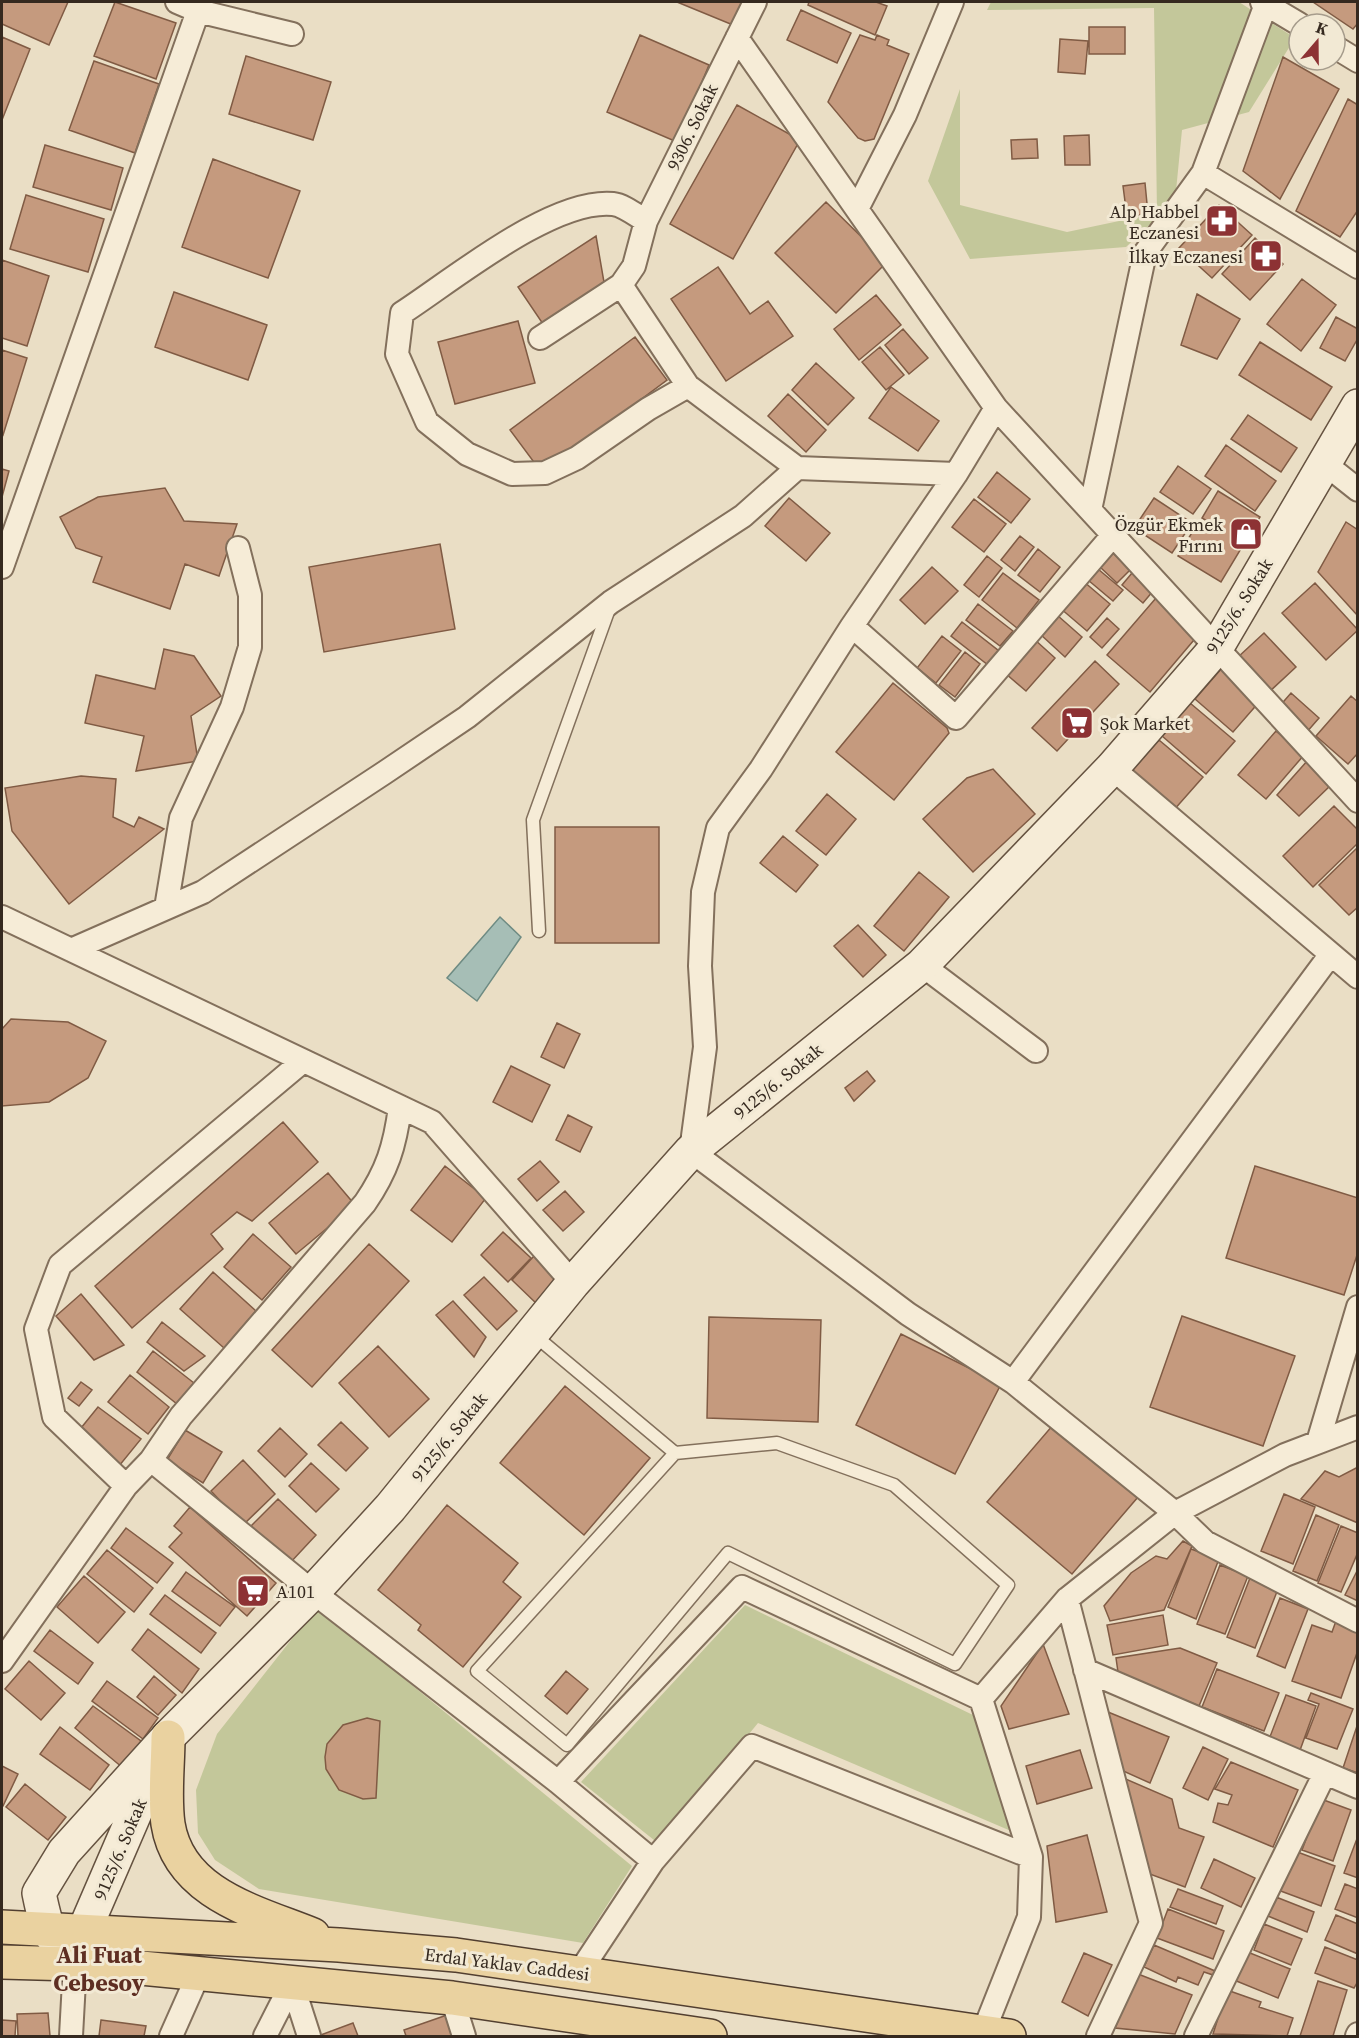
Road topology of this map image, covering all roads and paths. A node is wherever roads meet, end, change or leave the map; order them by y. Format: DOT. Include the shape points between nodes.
graph roads {
  1 [pos="177,2"];
  2 [pos="755,2"];
  3 [pos="952,2"];
  4 [pos="1274,5"];
  5 [pos="198,11"];
  6 [pos="1287,15"];
  7 [pos="292,34"];
  8 [pos="737,38"];
  9 [pos="1203,173"];
  10 [pos="857,209"];
  11 [pos="646,221"];
  12 [pos="1358,267"];
  13 [pos="621,285"];
  14 [pos="540,338"];
  15 [pos="688,386"];
  16 [pos="1358,406"];
  17 [pos="996,408"];
  18 [pos="1324,463"];
  19 [pos="797,468"];
  20 [pos="956,474"];
  21 [pos="1358,490"];
  22 [pos="1090,510"];
  23 [pos="1114,534"];
  24 [pos="238,548"];
  25 [pos="2,567"];
  26 [pos="611,602"];
  27 [pos="852,626"];
  28 [pos="1217,647"];
  29 [pos="1112,768"];
  30 [pos="1358,801"];
  31 [pos="166,908"];
  32 [pos="2,917"];
  33 [pos="539,931"];
  34 [pos="71,950"];
  35 [pos="1331,954"];
  36 [pos="922,964"];
  37 [pos="1358,977"];
  38 [pos="1036,1051"];
  39 [pos="303,1061"];
  40 [pos="400,1107"];
  41 [pos="691,1151"];
  42 [pos="573,1283"];
  43 [pos="1358,1307"];
  44 [pos="532,1333"];
  45 [pos="1013,1382"];
  46 [pos="1358,1427"];
  47 [pos="1318,1442"];
  48 [pos="675,1453"];
  49 [pos="152,1460"];
  50 [pos="126,1486"];
  51 [pos="1175,1513"];
  52 [pos="313,1592"];
  53 [pos="1067,1599"];
  54 [pos="1358,1621"];
  55 [pos="2,1661"];
  56 [pos="1085,1670"];
  57 [pos="981,1700"];
  58 [pos="168,1737"];
  59 [pos="1325,1773"];
  60 [pos="558,1782"];
  61 [pos="1358,1787"];
  62 [pos="1030,1857"];
  63 [pos="653,1861"];
  64 [pos="39,1893"];
  65 [pos="2,1927"];
  66 [pos="65,1942"];
  67 [pos="339,1945"];
  68 [pos="7,1963"];
  69 [pos="200,1973"];
  70 [pos="579,1973"];
  71 [pos="292,1983"];
  72 [pos="452,1998"];
  73 [pos="996,2035"];
  74 [pos="70,2037"];
  75 [pos="171,2037"];
  76 [pos="265,2037"];
  77 [pos="309,2037"];
  78 [pos="464,2037"];
  79 [pos="710,2037"];
  80 [pos="1098,2037"];
  81 [pos="1196,2037"];
  1 -- 5 [label="street"];
  2 -- 8 [label="street, 9306. Sokak"];
  3 -- 10 [label="street" via="904,115"];
  4 -- 6 [label="street"];
  4 -- 9 [label="street"];
  5 -- 7 [label="street"];
  5 -- 25 [label="street"];
  8 -- 10 [label="street"];
  8 -- 11 [label="street, 9306. Sokak"];
  9 -- 12 [label="street"];
  9 -- 22 [label="street" via="1145,253"];
  10 -- 17 [label="street"];
  11 -- 13 [label="street, 9306. Sokak" via="634,266"];
  11 -- 15 [label="street" via="616,203 584,204 528,229 402,313 397,354 427,422 468,454 512,474 545,473 577,458"];
  13 -- 14 [label="street"];
  13 -- 15 [label="street"];
  15 -- 19 [label="street"];
  16 -- 18 [label="main road, 9125/6. Sokak"];
  17 -- 20 [label="street"];
  17 -- 22 [label="street"];
  18 -- 21 [label="street"];
  18 -- 28 [label="main road, 9125/6. Sokak"];
  19 -- 20 [label="street"];
  19 -- 26 [label="street" via="743,516"];
  20 -- 27 [label="street"];
  22 -- 23 [label="street"];
  23 -- 27 [label="street" via="956,718"];
  23 -- 28 [label="street"];
  24 -- 31 [label="street" via="250,595 250,646 232,707 181,818"];
  26 -- 31 [label="street" via="467,717 203,892"];
  26 -- 33 [label="lane" via="533,820"];
  27 -- 41 [label="street" via="761,769 718,828 703,892 700,966 705,1047"];
  28 -- 29 [label="main road, 9125/6. Sokak"];
  28 -- 30 [label="street"];
  29 -- 35 [label="street"];
  29 -- 36 [label="main road, 9125/6. Sokak"];
  31 -- 34 [label="street"];
  32 -- 34 [label="street"];
  34 -- 39 [label="street"];
  35 -- 37 [label="street"];
  35 -- 45 [label="street"];
  36 -- 38 [label="street"];
  36 -- 41 [label="main road, 9125/6. Sokak"];
  39 -- 40 [label="street"];
  39 -- 50 [label="street" via="60,1265 36,1329 54,1417"];
  40 -- 42 [label="street" via="432,1122"];
  40 -- 49 [label="street" via="383,1177 365,1203 181,1416"];
  41 -- 42 [label="main road, 9125/6. Sokak"];
  41 -- 45 [label="street" via="908,1314"];
  42 -- 44 [label="main road, 9125/6. Sokak"];
  43 -- 47 [label="street"];
  44 -- 48 [label="lane"];
  44 -- 52 [label="main road, 9125/6. Sokak" via="390,1508"];
  45 -- 51 [label="street"];
  46 -- 47 [label="street"];
  47 -- 51 [label="street" via="1285,1455"];
  48 -- 48 [label="lane" via="777,1443 894,1485 1008,1585 955,1664 728,1553 567,1745 477,1671"];
  49 -- 50 [label="street"];
  49 -- 52 [label="street"];
  50 -- 55 [label="street"];
  51 -- 53 [label="street"];
  51 -- 54 [label="street" via="1205,1542"];
  52 -- 58 [label="main road, 9125/6. Sokak"];
  52 -- 60 [label="street"];
  53 -- 56 [label="street"];
  53 -- 57 [label="street"];
  56 -- 59 [label="street"];
  56 -- 80 [label="street" via="1151,1923"];
  57 -- 60 [label="street" via="742,1587"];
  57 -- 62 [label="street"];
  58 -- 64 [label="main road, 9125/6. Sokak" via="64,1852"];
  58 -- 66 [label="main road, 9125/6. Sokak"];
  58 -- 67 [label="main road" via="168,1823 182,1863 207,1888 230,1902"];
  59 -- 61 [label="street"];
  59 -- 81 [label="street"];
  60 -- 63 [label="street"];
  62 -- 63 [label="street" via="752,1746"];
  62 -- 73 [label="street" via="1029,1917"];
  63 -- 70 [label="street"];
  64 -- 65 [label="main road, 9125/6. Sokak"];
  64 -- 66 [label="main road"];
  65 -- 66 [label="main road, Erdal Yaklav Caddesi"];
  66 -- 67 [label="main road, Erdal Yaklav Caddesi"];
  66 -- 68 [label="main road, Erdal Yaklav Caddesi"];
  66 -- 69 [label="main road, Erdal Yaklav Caddesi" via="110,1965"];
  66 -- 74 [label="street"];
  67 -- 70 [label="main road, Erdal Yaklav Caddesi" via="456,1955"];
  69 -- 71 [label="main road, Erdal Yaklav Caddesi"];
  69 -- 75 [label="street"];
  70 -- 73 [label="main road, Erdal Yaklav Caddesi"];
  71 -- 72 [label="main road, Erdal Yaklav Caddesi"];
  71 -- 76 [label="street"];
  71 -- 77 [label="street"];
  72 -- 78 [label="street"];
  72 -- 79 [label="main road, Erdal Yaklav Caddesi"];
}
